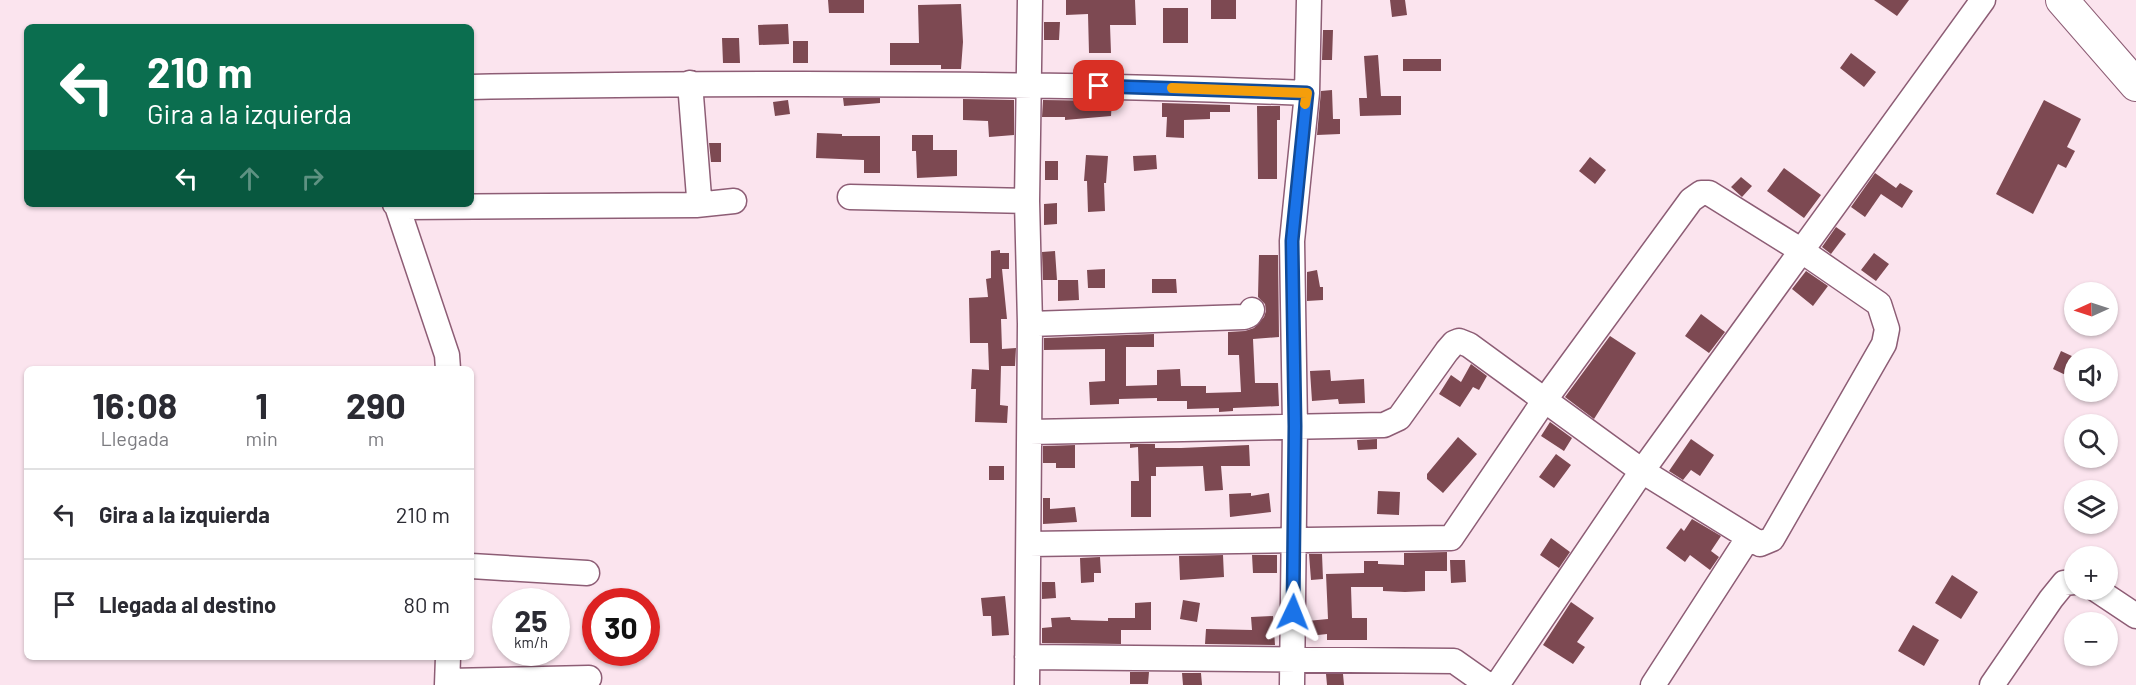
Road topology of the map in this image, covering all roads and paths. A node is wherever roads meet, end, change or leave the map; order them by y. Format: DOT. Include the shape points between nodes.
graph roads {
  1 [pos="1030,0"];
  2 [pos="1309,0"];
  3 [pos="1983,0"];
  4 [pos="2062,0"];
  5 [pos="690,83"];
  6 [pos="1028,84"];
  7 [pos="2136,85"];
  8 [pos="474,87"];
  9 [pos="1307,93"];
  10 [pos="850,197"];
  11 [pos="734,201"];
  12 [pos="1027,201"];
  13 [pos="474,205"];
  14 [pos="696,206"];
  15 [pos="397,207"];
  16 [pos="1802,251"];
  17 [pos="1252,310"];
  18 [pos="1030,324"];
  19 [pos="448,366"];
  20 [pos="1544,401"];
  21 [pos="1295,426"];
  22 [pos="1030,432"];
  23 [pos="1642,471"];
  24 [pos="1748,538"];
  25 [pos="1295,542"];
  26 [pos="1029,544"];
  27 [pos="474,566"];
  28 [pos="587,573"];
  29 [pos="2064,583"];
  30 [pos="2112,600"];
  31 [pos="2136,616"];
  32 [pos="1027,657"];
  33 [pos="1292,659"];
  34 [pos="448,660"];
  35 [pos="589,678"];
  36 [pos="447,683"];
  37 [pos="1028,685"];
  38 [pos="1292,685"];
  39 [pos="1488,685"];
  40 [pos="1497,685"];
  41 [pos="1653,685"];
  42 [pos="1992,685"];
  1 -- 6 [label="street"];
  2 -- 9 [label="street"];
  3 -- 16 [label="street"];
  4 -- 7 [label="main road"];
  5 -- 6 [label="street"];
  5 -- 8 [label="street"];
  5 -- 14 [label="street" via="699,197"];
  6 -- 9 [label="street"];
  6 -- 12 [label="street"];
  9 -- 21 [label="street" via="1292,241"];
  10 -- 12 [label="street"];
  11 -- 14 [label="street"];
  12 -- 18 [label="street"];
  13 -- 14 [label="street"];
  15 -- 19 [label="street"];
  16 -- 20 [label="street" via="1708,193 1701,193 1691,200"];
  16 -- 23 [label="street"];
  16 -- 24 [label="street" via="1879,304 1887,329 1884,344 1773,539 1760,543"];
  17 -- 18 [label="street" via="1244,317"];
  18 -- 22 [label="street"];
  20 -- 21 [label="street" via="1459,341 1447,351 1399,418 1384,425"];
  20 -- 23 [label="street"];
  20 -- 25 [label="street" via="1451,538"];
  21 -- 22 [label="street"];
  21 -- 25 [label="street"];
  22 -- 26 [label="street"];
  23 -- 24 [label="street"];
  23 -- 40 [label="street"];
  24 -- 41 [label="street"];
  25 -- 26 [label="street"];
  25 -- 33 [label="street"];
  26 -- 32 [label="street"];
  27 -- 28 [label="street"];
  29 -- 42 [label="street"];
  30 -- 31 [label="street"];
  32 -- 33 [label="street"];
  32 -- 37 [label="street"];
  33 -- 38 [label="street"];
  33 -- 39 [label="street" via="1454,661"];
  34 -- 36 [label="street"];
  35 -- 36 [label="street"];
}
